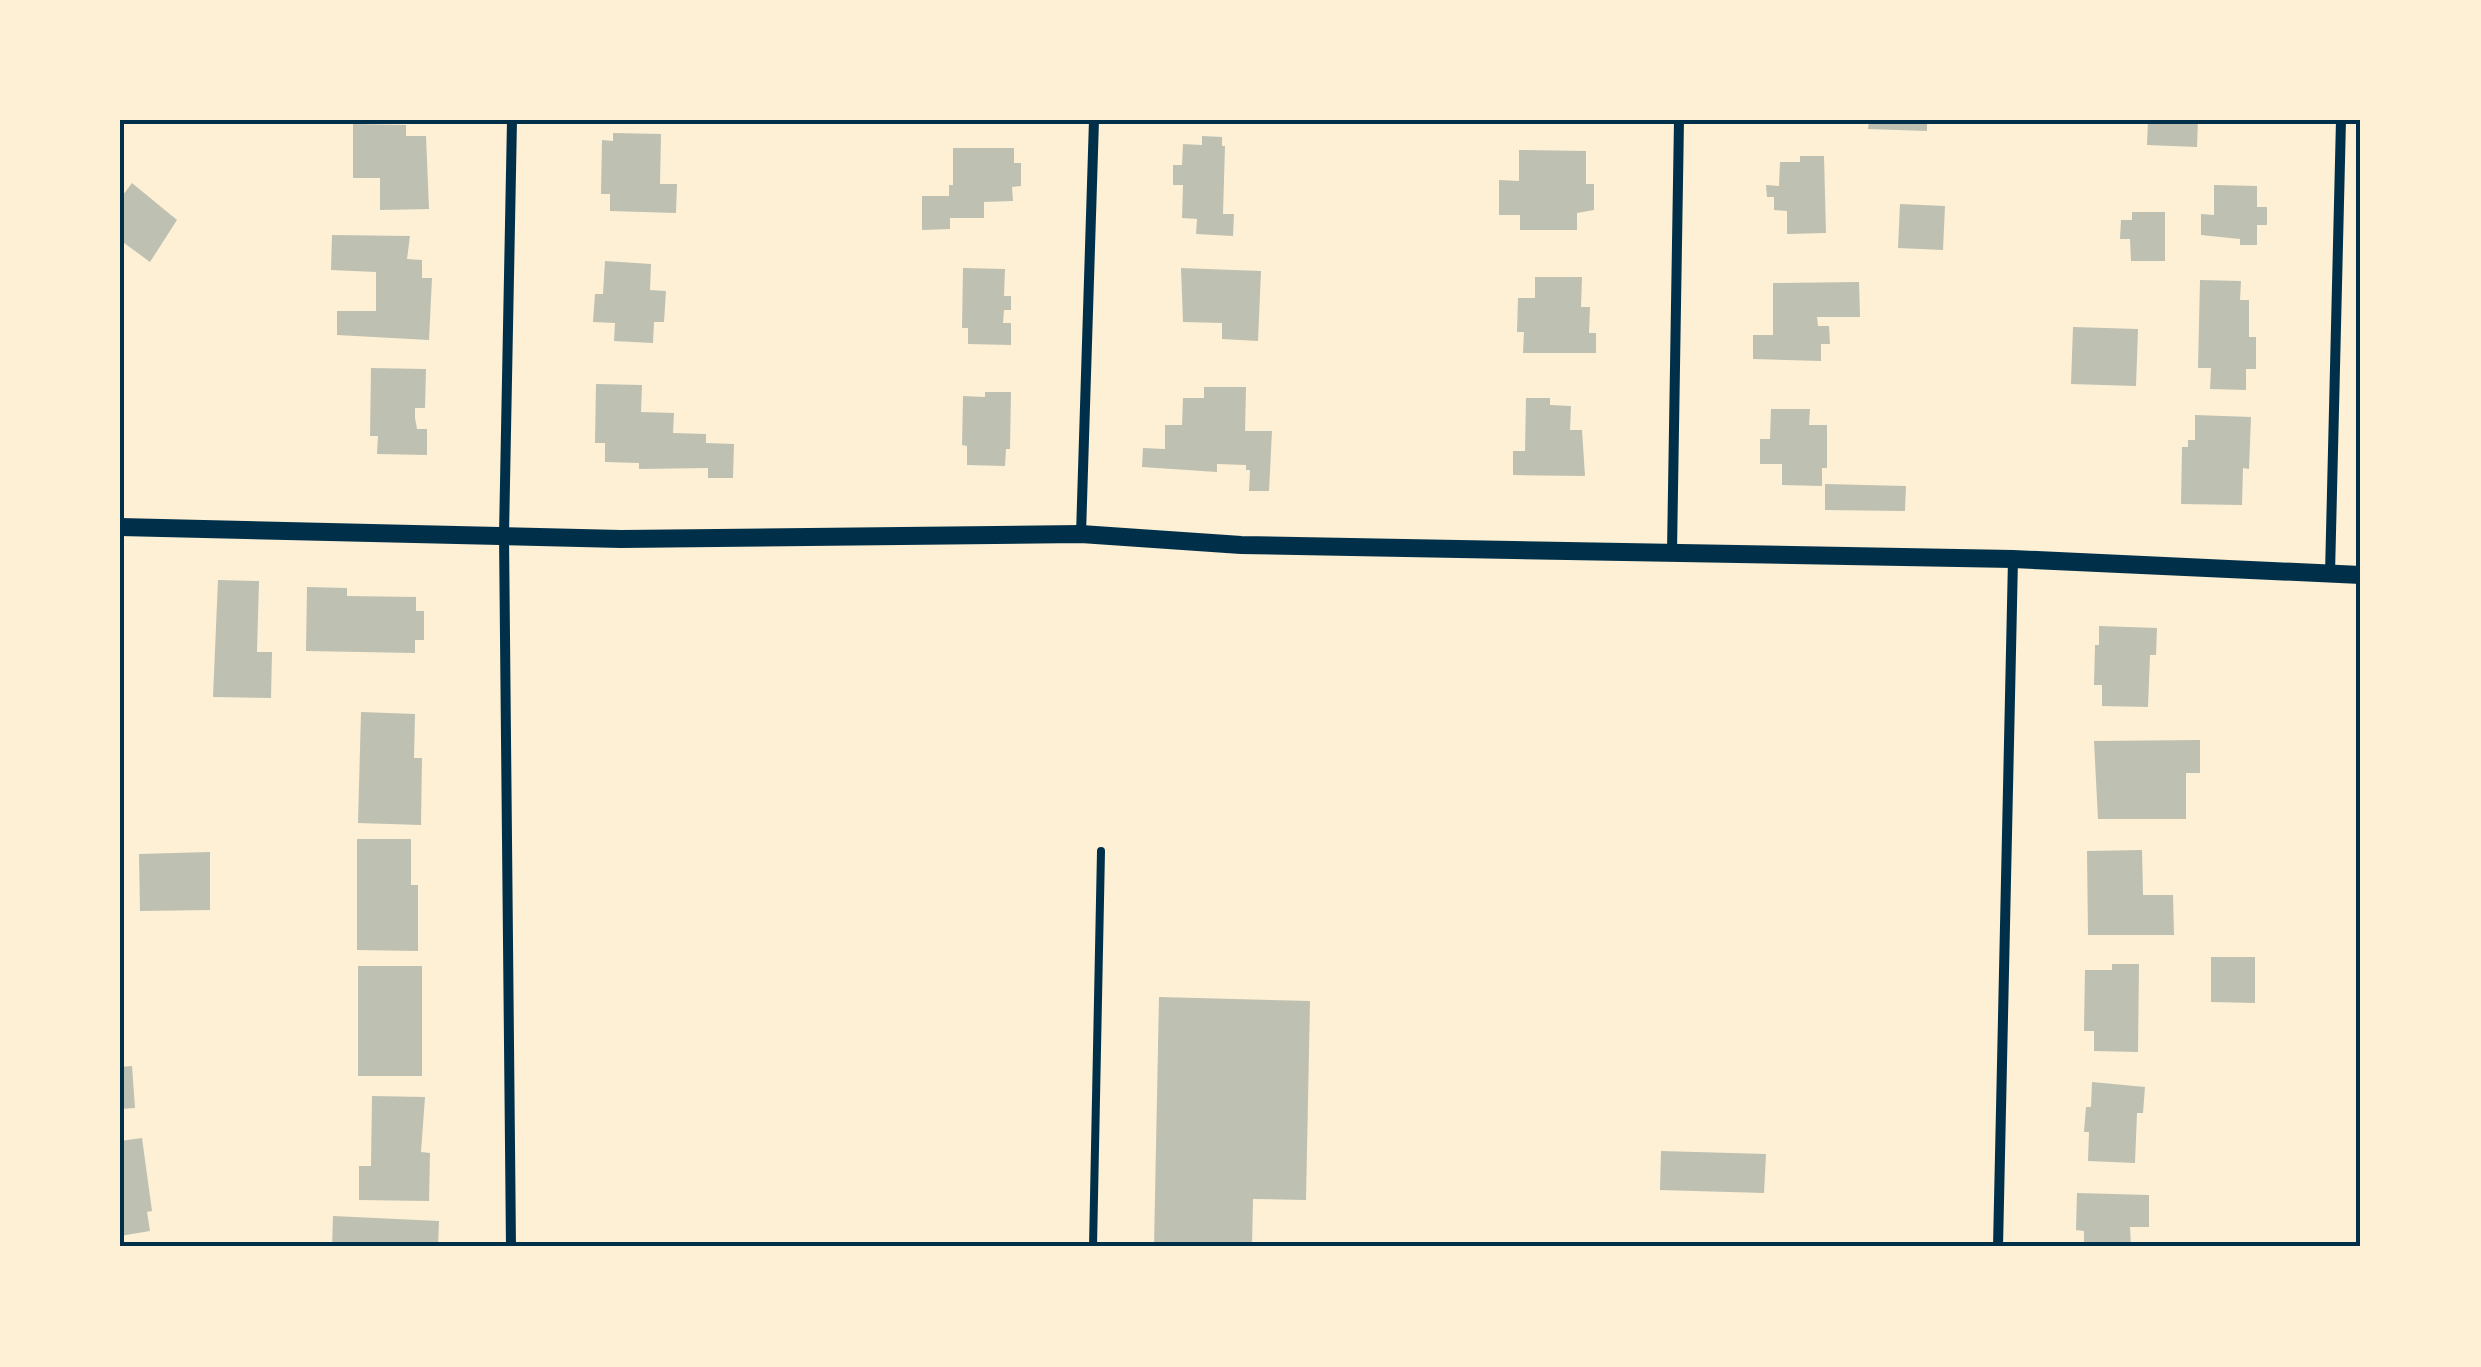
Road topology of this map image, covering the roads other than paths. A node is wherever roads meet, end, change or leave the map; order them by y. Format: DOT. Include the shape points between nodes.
graph roads {
  1 [pos="512,120"];
  2 [pos="1094,120"];
  3 [pos="1679,120"];
  4 [pos="2341,120"];
  5 [pos="120,527"];
  6 [pos="1081,534"];
  7 [pos="504,535"];
  8 [pos="1672,552"];
  9 [pos="2013,559"];
  10 [pos="2330,574"];
  11 [pos="2361,575"];
  12 [pos="1101,851"];
  13 [pos="511,1247"];
  14 [pos="1093,1247"];
  15 [pos="1998,1247"];
  1 -- 7 [label="street"];
  2 -- 6 [label="street"];
  3 -- 8 [label="street"];
  4 -- 10 [label="street"];
  5 -- 7 [label="street"];
  6 -- 7 [label="street"];
  6 -- 8 [label="street" via="1241,545"];
  7 -- 13 [label="street"];
  8 -- 9 [label="street"];
  9 -- 10 [label="street"];
  9 -- 15 [label="street"];
  10 -- 11 [label="street"];
  12 -- 14 [label="lane"];
}
